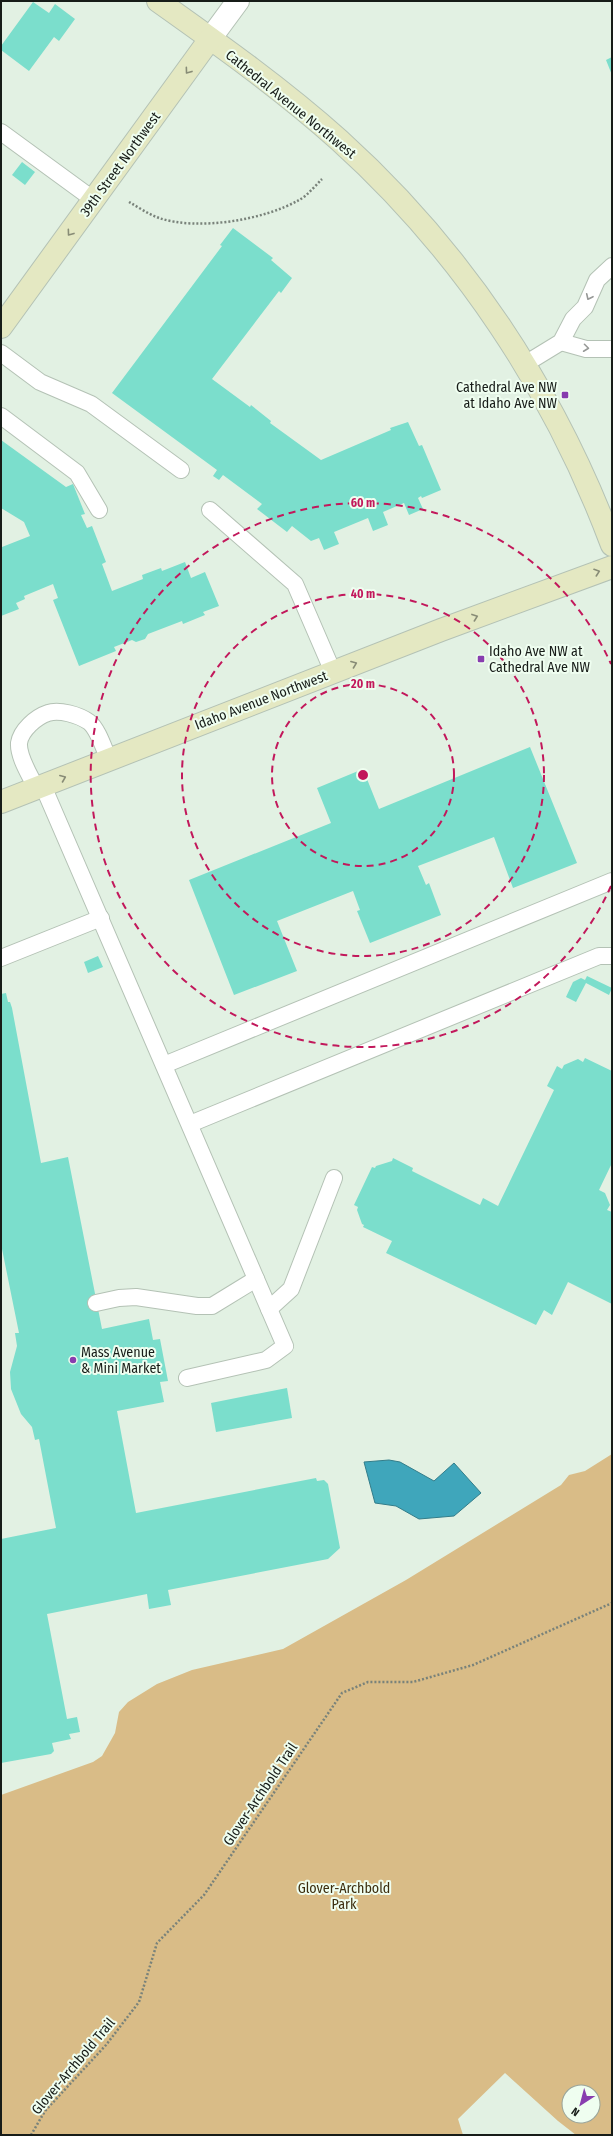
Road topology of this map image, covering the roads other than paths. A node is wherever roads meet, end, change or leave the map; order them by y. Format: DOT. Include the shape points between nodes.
graph roads {
  1 [pos="158,1"];
  2 [pos="238,1"];
  3 [pos="210,39"];
  4 [pos="1,132"];
  5 [pos="94,200"];
  6 [pos="612,266"];
  7 [pos="1,327"];
  8 [pos="562,342"];
  9 [pos="612,349"];
  10 [pos="1,353"];
  11 [pos="525,364"];
  12 [pos="1,416"];
  13 [pos="181,470"];
  14 [pos="99,510"];
  15 [pos="210,510"];
  16 [pos="612,545"];
  17 [pos="612,567"];
  18 [pos="333,672"];
  19 [pos="109,760"];
  20 [pos="40,787"];
  21 [pos="1,802"];
  22 [pos="612,881"];
  23 [pos="101,918"];
  24 [pos="612,956"];
  25 [pos="1,958"];
  26 [pos="164,1065"];
  27 [pos="190,1124"];
  28 [pos="334,1178"];
  29 [pos="256,1279"];
  30 [pos="96,1303"];
  31 [pos="269,1309"];
  32 [pos="187,1378"];
  1 -- 3 [label="street, Cathedral Avenue Northwest"];
  2 -- 3 [label="street, 39th Street Northwest"];
  3 -- 5 [label="street, 39th Street Northwest, one-way"];
  3 -- 11 [label="street, Cathedral Avenue Northwest" via="318,122 389,189 438,243 470,284"];
  4 -- 5 [label="lane"];
  5 -- 7 [label="street, 39th Street Northwest, one-way"];
  6 -- 8 [label="lane, one-way" via="598,280 585,307 573,319"];
  8 -- 9 [label="lane, one-way" via="586,349"];
  8 -- 11 [label="lane"];
  10 -- 13 [label="lane" via="40,382 91,404"];
  11 -- 16 [label="street, Cathedral Avenue Northwest" via="576,458"];
  12 -- 14 [label="lane" via="77,473"];
  15 -- 18 [label="lane" via="295,584"];
  18 -- 17 [label="street, Idaho Avenue Northwest, one-way"];
  18 -- 19 [label="street, Idaho Avenue Northwest"];
  20 -- 19 [label="street, Idaho Avenue Northwest, one-way"];
  19 -- 20 [label="lane" via="89,723 73,715 49,712 23,732 19,743 23,760"];
  20 -- 21 [label="street, Idaho Avenue Northwest"];
  20 -- 23 [label="lane"];
  22 -- 26 [label="lane"];
  23 -- 25 [label="lane"];
  23 -- 26 [label="lane"];
  24 -- 27 [label="lane" via="599,956"];
  26 -- 27 [label="lane"];
  27 -- 29 [label="lane"];
  28 -- 31 [label="lane" via="292,1289"];
  29 -- 30 [label="lane" via="212,1306 136,1297"];
  29 -- 31 [label="lane"];
  31 -- 32 [label="lane" via="285,1346 266,1360"];
}
